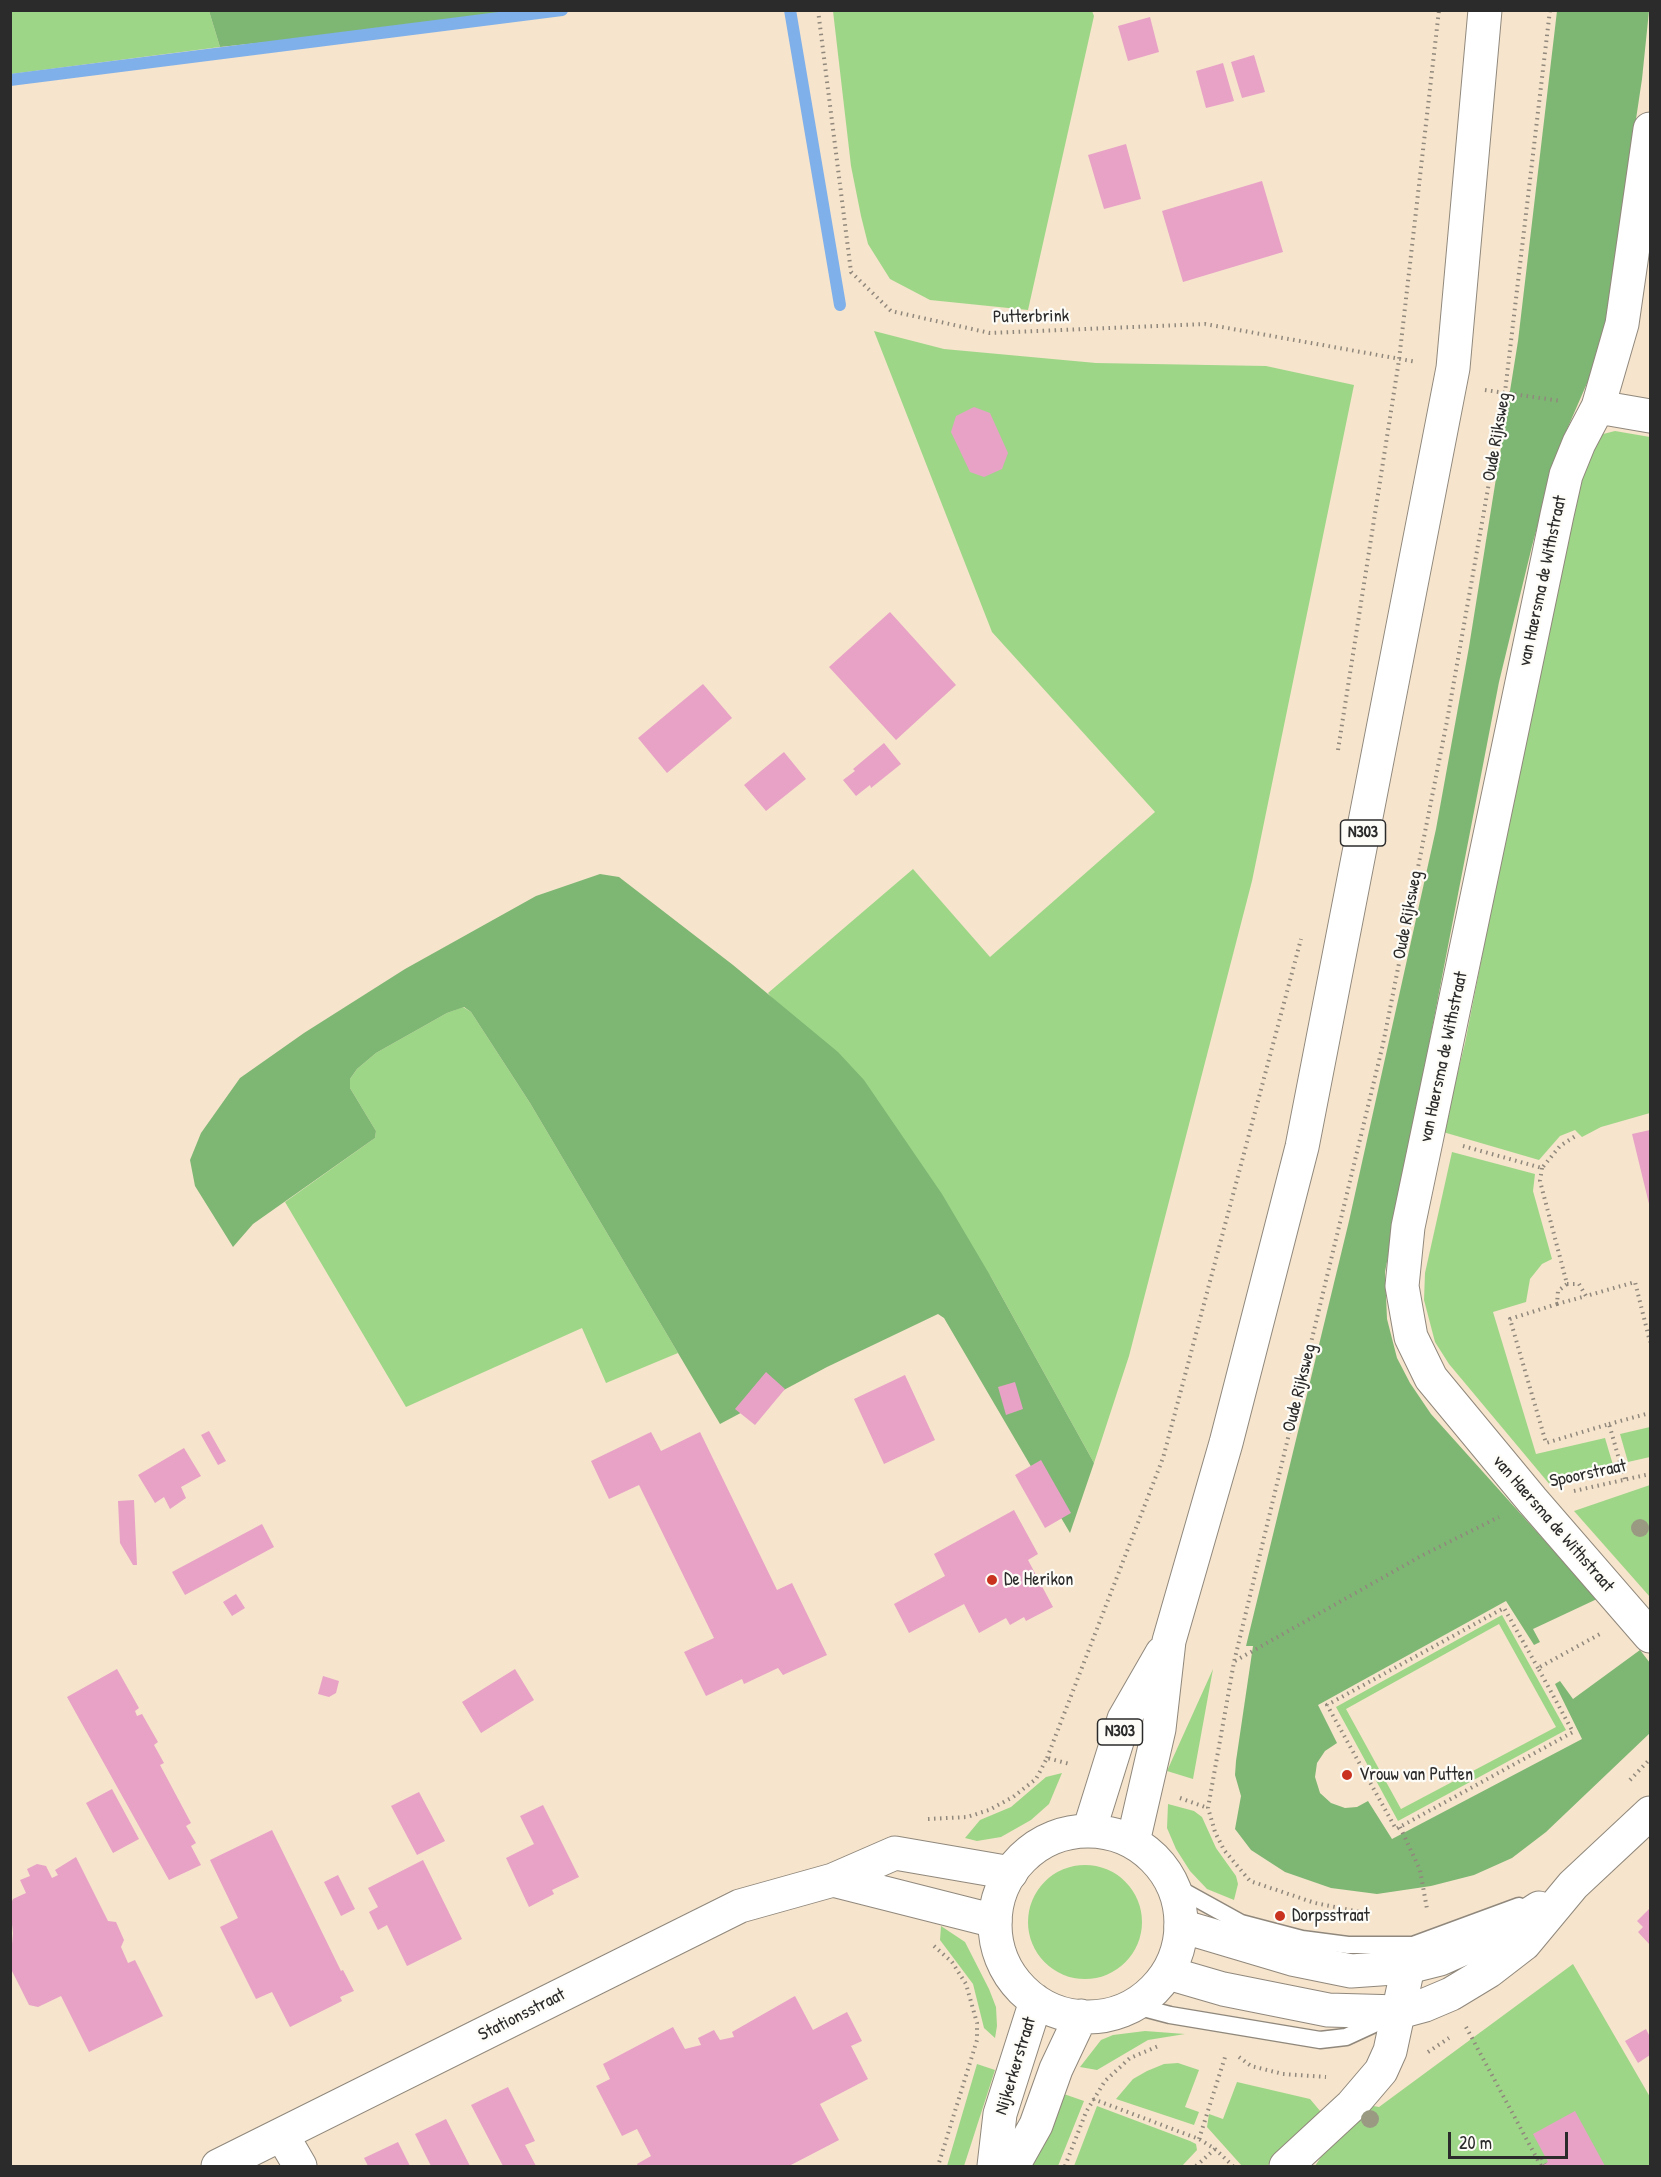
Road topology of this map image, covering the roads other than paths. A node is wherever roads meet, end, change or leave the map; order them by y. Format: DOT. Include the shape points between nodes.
graph roads {
  1 [pos="1485,10"];
  2 [pos="1650,129"];
  3 [pos="1598,407"];
  4 [pos="1650,416"];
  5 [pos="1642,1626"];
  6 [pos="1169,1641"];
  7 [pos="1650,1813"];
  8 [pos="1089,1831"];
  9 [pos="1133,1842"];
  10 [pos="1011,1873"];
  11 [pos="833,1880"];
  12 [pos="1174,1886"];
  13 [pos="1574,1886"];
  14 [pos="995,1921"];
  15 [pos="1181,1926"];
  16 [pos="1408,1967"];
  17 [pos="1168,1973"];
  18 [pos="1036,2001"];
  19 [pos="1132,2005"];
  20 [pos="1399,2012"];
  21 [pos="1081,2016"];
  22 [pos="282,2134"];
  23 [pos="218,2166"];
  24 [pos="300,2166"];
  25 [pos="994,2166"];
  26 [pos="1013,2166"];
  27 [pos="1286,2166"];
  1 -- 6 [label="street, N303" via="1453,368 1302,1147 1226,1443"];
  2 -- 3 [label="street, van Haersma de Withstraat" via="1622,324"];
  3 -- 4 [label="street"];
  3 -- 5 [label="street, van Haersma de Withstraat" via="1579,442 1559,505 1408,1227 1402,1286 1411,1337 1431,1378"];
  6 -- 8 [label="street, N303" via="1124,1719"];
  6 -- 9 [label="street, N303" via="1159,1729"];
  7 -- 13 [label="street"];
  8 -- 9 [label="street" via="1112,1833"];
  8 -- 10 [label="street" via="1066,1833 1045,1841"];
  9 -- 12 [label="street" via="1158,1861"];
  10 -- 11 [label="street, Stationsstraat" via="895,1852"];
  10 -- 14 [label="street" via="1000,1896"];
  11 -- 14 [label="street, Stationsstraat"];
  11 -- 22 [label="street, Stationsstraat" via="740,1906"];
  12 -- 13 [label="lane" via="1241,1923 1302,1938 1358,1945 1413,1945"];
  12 -- 15 [label="street"];
  13 -- 16 [label="street" via="1471,1948"];
  13 -- 20 [label="street" via="1524,1944 1489,1971 1451,1994"];
  14 -- 18 [label="street" via="1006,1966 1019,1986"];
  15 -- 16 [label="street" via="1292,1959 1351,1971"];
  15 -- 17 [label="street" via="1178,1950"];
  16 -- 20 [label="street"];
  17 -- 19 [label="street" via="1152,1992"];
  17 -- 20 [label="street" via="1223,1989 1328,2010"];
  18 -- 21 [label="street"];
  18 -- 25 [label="street, Nijkerkerstraat" via="1000,2114"];
  19 -- 20 [label="lane" via="1320,2040 1346,2037"];
  19 -- 21 [label="street" via="1099,2016"];
  20 -- 27 [label="street" via="1381,2071 1352,2105"];
  21 -- 26 [label="street, Nijkerkerstraat" via="1056,2068 1036,2125"];
  22 -- 23 [label="street, Stationsstraat"];
  22 -- 24 [label="street"];
}
